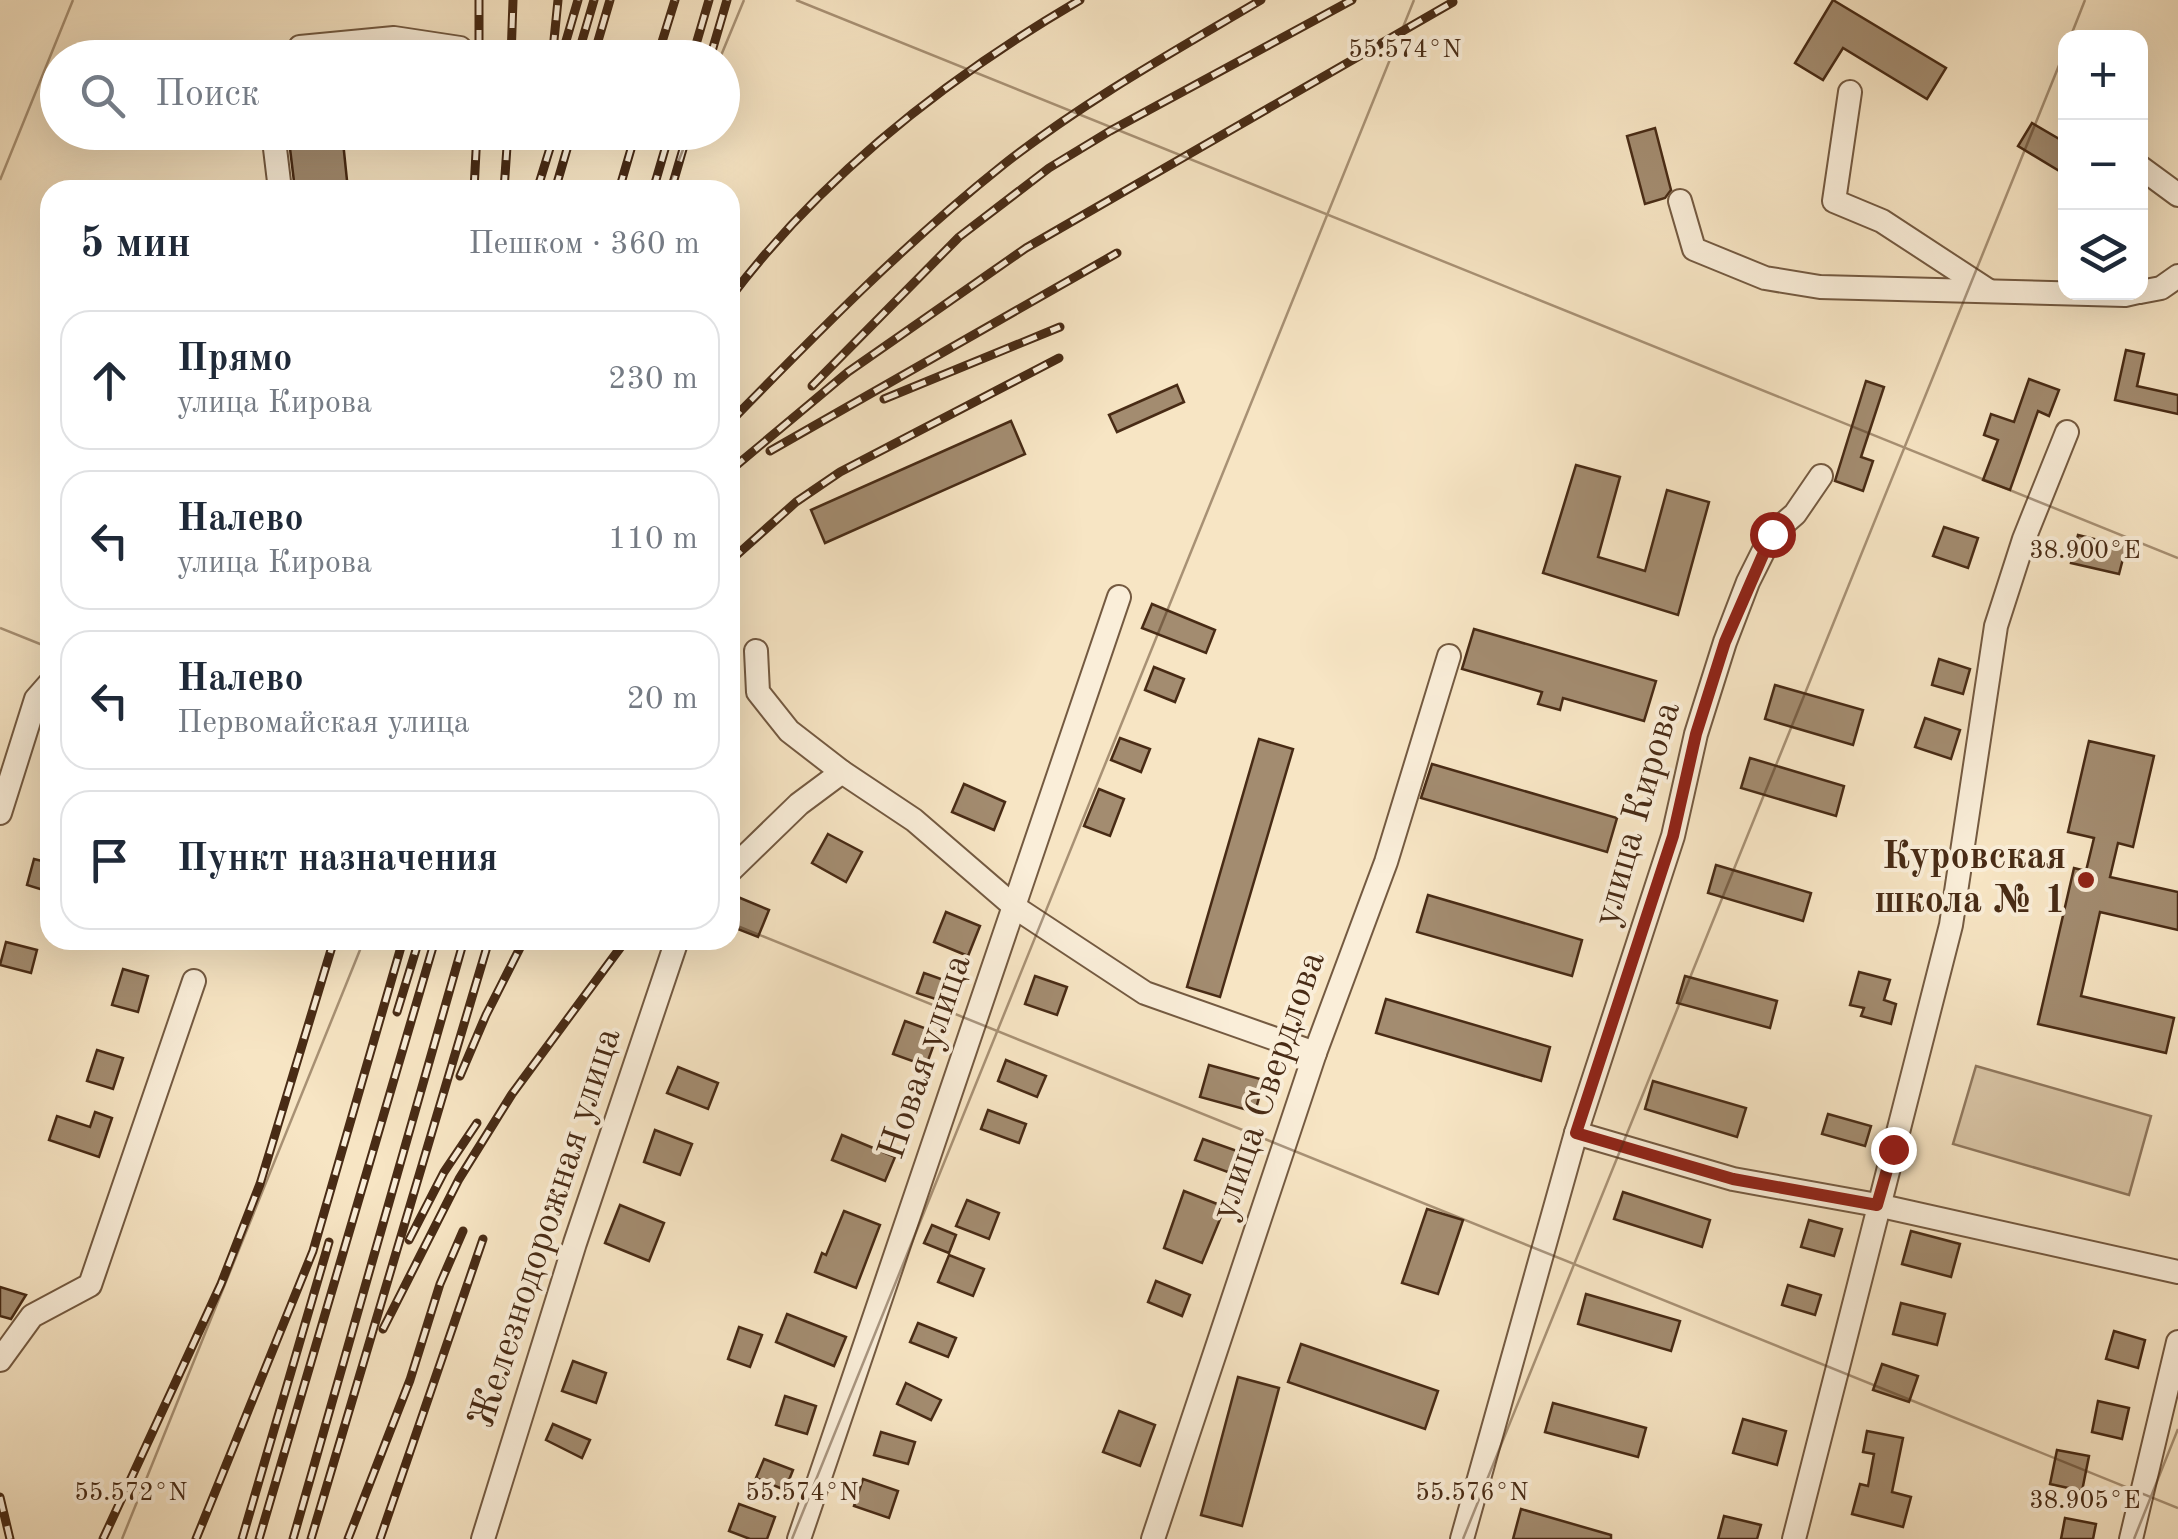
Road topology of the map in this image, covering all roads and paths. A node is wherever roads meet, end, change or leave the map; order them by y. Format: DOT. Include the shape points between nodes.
graph roads {
  1 [pos="373,40"];
  2 [pos="407,40"];
  3 [pos="1850,92"];
  4 [pos="275,150"];
  5 [pos="2148,173"];
  6 [pos="279,180"];
  7 [pos="2178,195"];
  8 [pos="1680,201"];
  9 [pos="2178,276"];
  10 [pos="2148,290"];
  11 [pos="1989,291"];
  12 [pos="2058,293"];
  13 [pos="2068,432"];
  14 [pos="1821,476"];
  15 [pos="1119,597"];
  16 [pos="756,651"];
  17 [pos="1449,656"];
  18 [pos="40,695"];
  19 [pos="842,772"];
  20 [pos="0,813"];
  21 [pos="740,860"];
  22 [pos="1016,908"];
  23 [pos="674,950"];
  24 [pos="194,982"];
  25 [pos="1314,1053"];
  26 [pos="1576,1133"];
  27 [pos="1877,1205"];
  28 [pos="2178,1272"];
  29 [pos="2178,1342"];
  30 [pos="0,1360"];
  31 [pos="483,1539"];
  32 [pos="799,1539"];
  33 [pos="1153,1539"];
  34 [pos="1462,1539"];
  35 [pos="1794,1539"];
  36 [pos="2132,1539"];
  1 -- 2 [label="street"];
  3 -- 11 [label="street" via="1834,202 1882,221"];
  4 -- 6 [label="street"];
  5 -- 7 [label="street"];
  8 -- 11 [label="street" via="1694,248 1765,278"];
  9 -- 10 [label="street"];
  11 -- 12 [label="street"];
  13 -- 27 [label="street" via="1996,626 1951,925"];
  14 -- 26 [label="street, улица Кирова" via="1772,534 1725,642 1673,836"];
  15 -- 22 [label="street, Новая улица"];
  16 -- 19 [label="street" via="758,692 789,731"];
  17 -- 25 [label="street, улица Свердлова" via="1386,862"];
  18 -- 20 [label="street"];
  19 -- 21 [label="street"];
  19 -- 22 [label="street" via="914,820"];
  22 -- 25 [label="street" via="1144,993"];
  22 -- 32 [label="street, Новая улица"];
  23 -- 31 [label="street, Железнодорожная улица"];
  24 -- 30 [label="street" via="90,1286 32,1316"];
  25 -- 33 [label="street, улица Свердлова"];
  26 -- 27 [label="street" via="1733,1179"];
  26 -- 34 [label="street, улица Кирова"];
  27 -- 28 [label="street"];
  27 -- 35 [label="street"];
  29 -- 36 [label="street"];
}
